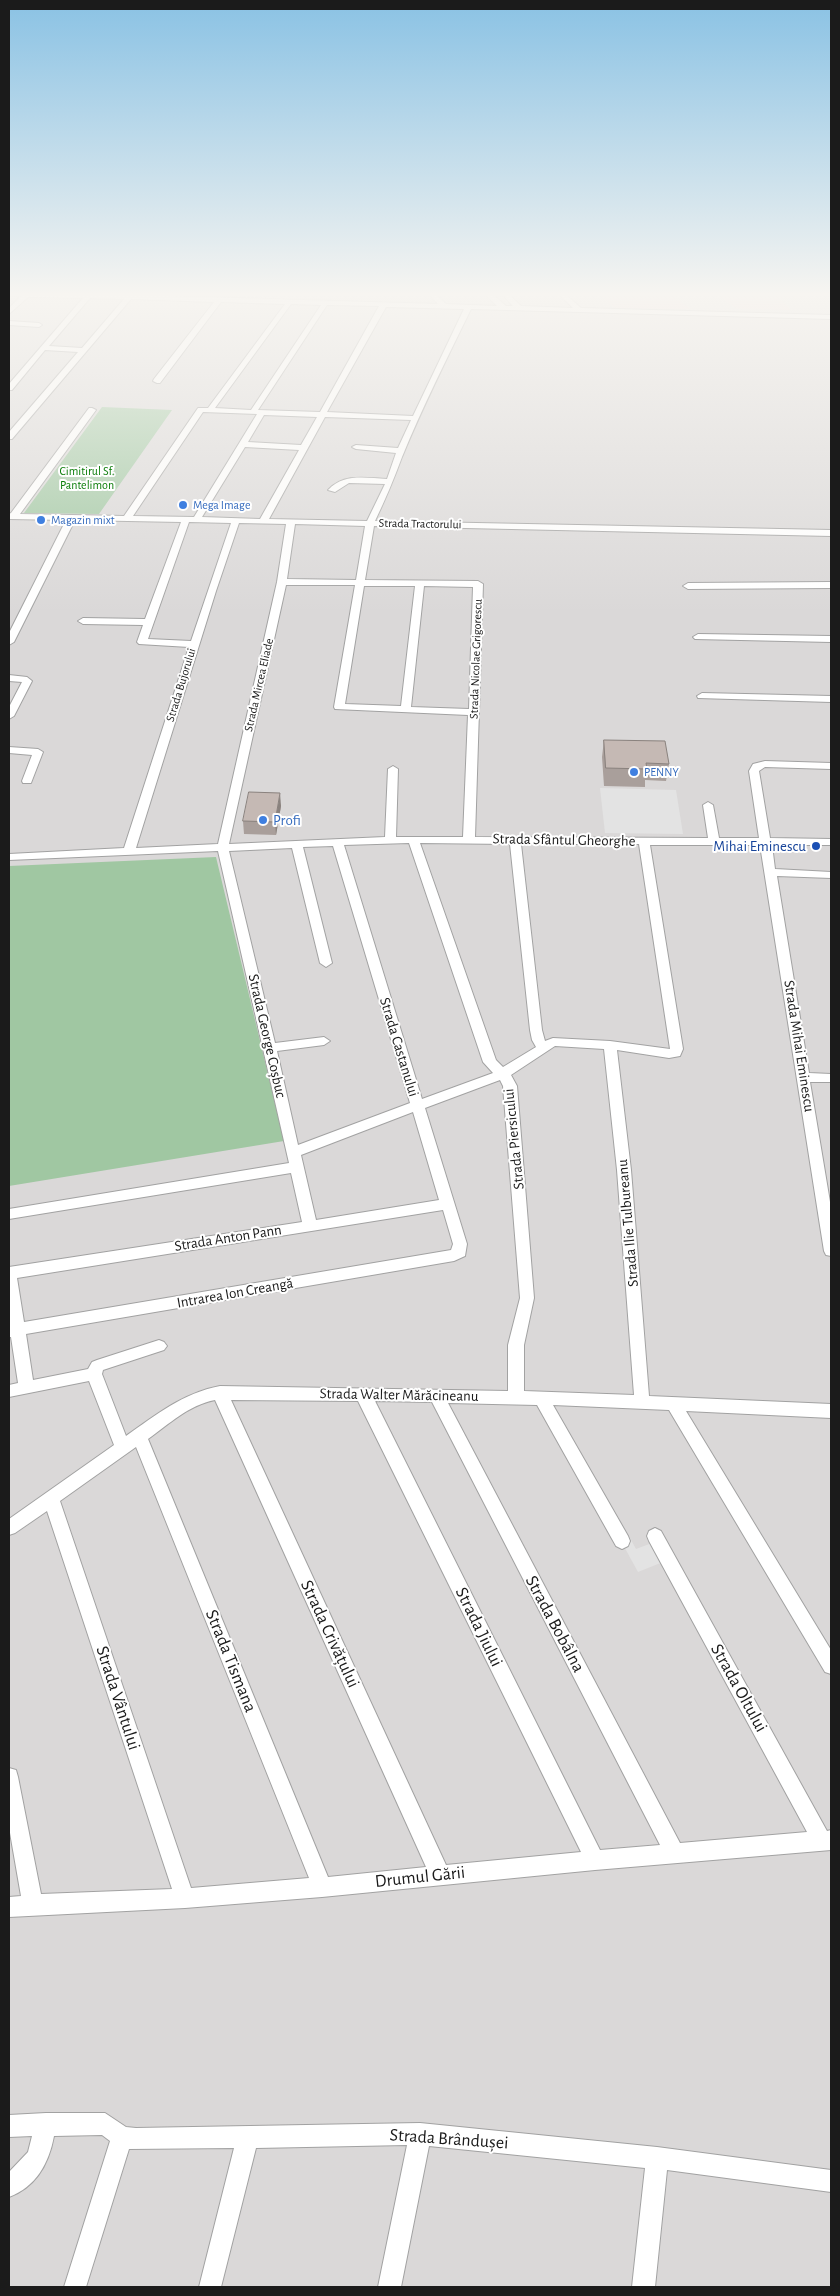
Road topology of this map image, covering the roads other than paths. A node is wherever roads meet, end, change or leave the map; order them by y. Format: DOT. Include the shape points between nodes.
graph roads {
  1 [pos="40,399"];
  2 [pos="218,399"];
  3 [pos="266,399"];
  4 [pos="331,399"];
  5 [pos="426,399"];
  6 [pos="211,409"];
  7 [pos="92,410"];
  8 [pos="258,412"];
  9 [pos="323,414"];
  10 [pos="417,418"];
  11 [pos="9,437"];
  12 [pos="243,444"];
  13 [pos="356,447"];
  14 [pos="304,448"];
  15 [pos="402,451"];
  16 [pos="390,482"];
  17 [pos="332,490"];
  18 [pos="11,516"];
  19 [pos="72,517"];
  20 [pos="126,518"];
  21 [pos="186,519"];
  22 [pos="197,520"];
  23 [pos="236,520"];
  24 [pos="263,521"];
  25 [pos="291,522"];
  26 [pos="370,523"];
  27 [pos="831,533"];
  28 [pos="282,582"];
  29 [pos="361,582"];
  30 [pos="420,583"];
  31 [pos="831,585"];
  32 [pos="688,586"];
  33 [pos="83,621"];
  34 [pos="150,622"];
  35 [pos="698,637"];
  36 [pos="831,638"];
  37 [pos="9,642"];
  38 [pos="194,644"];
  39 [pos="9,678"];
  40 [pos="14,696"];
  41 [pos="702,696"];
  42 [pos="831,699"];
  43 [pos="406,710"];
  44 [pos="474,712"];
  45 [pos="9,716"];
  46 [pos="9,750"];
  47 [pos="831,766"];
  48 [pos="393,769"];
  49 [pos="27,780"];
  50 [pos="708,805"];
  51 [pos="469,839"];
  52 [pos="515,839"];
  53 [pos="390,840"];
  54 [pos="413,840"];
  55 [pos="644,841"];
  56 [pos="714,841"];
  57 [pos="765,841"];
  58 [pos="337,842"];
  59 [pos="831,842"];
  60 [pos="296,844"];
  61 [pos="222,847"];
  62 [pos="129,852"];
  63 [pos="9,857"];
  64 [pos="770,872"];
  65 [pos="831,875"];
  66 [pos="326,964"];
  67 [pos="324,1041"];
  68 [pos="610,1045"];
  69 [pos="543,1047"];
  70 [pos="269,1048"];
  71 [pos="502,1074"];
  72 [pos="804,1077"];
  73 [pos="831,1078"];
  74 [pos="416,1104"];
  75 [pos="294,1152"];
  76 [pos="297,1167"];
  77 [pos="448,1204"];
  78 [pos="9,1214"];
  79 [pos="310,1225"];
  80 [pos="831,1251"];
  81 [pos="460,1252"];
  82 [pos="9,1274"];
  83 [pos="13,1331"];
  84 [pos="159,1346"];
  85 [pos="94,1374"];
  86 [pos="26,1387"];
  87 [pos="9,1391"];
  88 [pos="220,1393"];
  89 [pos="363,1394"];
  90 [pos="436,1395"];
  91 [pos="516,1397"];
  92 [pos="541,1398"];
  93 [pos="642,1402"];
  94 [pos="673,1403"];
  95 [pos="831,1411"];
  96 [pos="139,1436"];
  97 [pos="124,1448"];
  98 [pos="51,1498"];
  99 [pos="9,1528"];
  100 [pos="655,1536"];
  101 [pos="622,1540"];
  102 [pos="831,1666"];
  103 [pos="9,1778"];
  104 [pos="827,1840"];
  105 [pos="675,1853"];
  106 [pos="595,1860"];
  107 [pos="440,1875"];
  108 [pos="322,1887"];
  109 [pos="185,1898"];
  110 [pos="33,1905"];
  111 [pos="9,1907"];
  112 [pos="46,2124"];
  113 [pos="9,2126"];
  114 [pos="420,2134"];
  115 [pos="122,2137"];
  116 [pos="248,2138"];
  117 [pos="657,2158"];
  118 [pos="831,2181"];
  119 [pos="9,2186"];
  120 [pos="75,2287"];
  121 [pos="210,2287"];
  122 [pos="390,2287"];
  123 [pos="643,2287"];
  1 -- 11 [label="street"];
  2 -- 6 [label="street"];
  3 -- 8 [label="street"];
  4 -- 9 [label="street"];
  5 -- 10 [label="street"];
  6 -- 8 [label="street"];
  6 -- 20 [label="street" via="201,410"];
  7 -- 18 [label="street"];
  8 -- 9 [label="street"];
  8 -- 12 [label="street"];
  9 -- 10 [label="street"];
  9 -- 14 [label="street"];
  10 -- 15 [label="street"];
  12 -- 14 [label="street"];
  12 -- 22 [label="street"];
  13 -- 15 [label="street"];
  14 -- 24 [label="street"];
  15 -- 16 [label="street"];
  16 -- 17 [label="street" via="348,480"];
  16 -- 26 [label="street"];
  18 -- 19 [label="street, Strada Tractorului"];
  19 -- 20 [label="street, Strada Tractorului"];
  19 -- 37 [label="street"];
  20 -- 21 [label="street, Strada Tractorului"];
  21 -- 22 [label="street, Strada Tractorului"];
  21 -- 34 [label="street"];
  22 -- 23 [label="street, Strada Tractorului"];
  23 -- 24 [label="street, Strada Tractorului"];
  23 -- 38 [label="street, Strada Bujorului"];
  24 -- 25 [label="street, Strada Tractorului"];
  25 -- 26 [label="street, Strada Tractorului"];
  25 -- 28 [label="street, Strada Mircea Eliade"];
  26 -- 27 [label="street, Strada Tractorului"];
  26 -- 29 [label="street"];
  28 -- 29 [label="street, Strada Nicolae Grigorescu"];
  28 -- 61 [label="street, Strada Mircea Eliade"];
  29 -- 30 [label="street, Strada Nicolae Grigorescu"];
  29 -- 43 [label="street" via="339,708"];
  30 -- 43 [label="street"];
  30 -- 44 [label="street, Strada Nicolae Grigorescu" via="478,584"];
  31 -- 32 [label="street"];
  33 -- 34 [label="street"];
  34 -- 38 [label="street" via="143,643"];
  35 -- 36 [label="street"];
  38 -- 62 [label="street, Strada Bujorului"];
  39 -- 40 [label="street" via="27,681"];
  40 -- 45 [label="street"];
  41 -- 42 [label="street"];
  43 -- 44 [label="street"];
  44 -- 51 [label="street, Strada Nicolae Grigorescu"];
  46 -- 49 [label="street" via="38,752"];
  47 -- 57 [label="street, Strada Mihai Eminescu" via="765,764 755,768"];
  48 -- 53 [label="street"];
  50 -- 56 [label="street"];
  51 -- 52 [label="street, Strada Sfântul Gheorghe"];
  51 -- 54 [label="street, Strada Sfântul Gheorghe"];
  52 -- 55 [label="street, Strada Sfântul Gheorghe"];
  52 -- 69 [label="street" via="536,1030"];
  53 -- 54 [label="street, Strada Sfântul Gheorghe"];
  53 -- 58 [label="street, Strada Sfântul Gheorghe"];
  54 -- 71 [label="street, Strada Piersicului" via="490,1062"];
  55 -- 56 [label="street, Strada Sfântul Gheorghe"];
  55 -- 68 [label="street" via="677,1049 669,1054"];
  56 -- 57 [label="street, Strada Sfântul Gheorghe"];
  57 -- 59 [label="street, Strada Sfântul Gheorghe"];
  57 -- 64 [label="street, Strada Mihai Eminescu"];
  58 -- 60 [label="street, Strada Sfântul Gheorghe"];
  58 -- 74 [label="street, Strada Castanului"];
  60 -- 61 [label="street, Strada Sfântul Gheorghe"];
  60 -- 66 [label="street"];
  61 -- 62 [label="street, Strada Sfântul Gheorghe"];
  61 -- 70 [label="street, Strada George Coșbuc"];
  62 -- 63 [label="street, Strada Sfântul Gheorghe"];
  64 -- 65 [label="street"];
  64 -- 72 [label="street, Strada Mihai Eminescu"];
  67 -- 70 [label="street"];
  68 -- 69 [label="street" via="561,1041"];
  68 -- 93 [label="street, Strada Ilie Tulbureanu" via="624,1170"];
  69 -- 71 [label="street"];
  70 -- 75 [label="street, Strada George Coșbuc"];
  71 -- 74 [label="street"];
  71 -- 91 [label="street, Strada Piersicului" via="510,1086 527,1298 516,1345"];
  72 -- 73 [label="street"];
  72 -- 80 [label="street, Strada Mihai Eminescu"];
  74 -- 75 [label="street"];
  74 -- 77 [label="street, Strada Castanului"];
  75 -- 76 [label="street, Strada George Coșbuc"];
  76 -- 78 [label="street"];
  76 -- 79 [label="street, Strada George Coșbuc"];
  77 -- 79 [label="street, Strada Anton Pann"];
  77 -- 81 [label="street, Strada Castanului"];
  79 -- 82 [label="street, Strada Anton Pann"];
  81 -- 83 [label="street, Intrarea Ion Creangă"];
  82 -- 83 [label="street"];
  83 -- 86 [label="street"];
  84 -- 85 [label="street" via="97,1366"];
  85 -- 86 [label="street"];
  85 -- 97 [label="street"];
  86 -- 87 [label="street"];
  88 -- 89 [label="street, Strada Walter Mărăcineanu"];
  88 -- 96 [label="street, Strada Walter Mărăcineanu" via="190,1401"];
  88 -- 107 [label="street, Strada Crivățului"];
  89 -- 90 [label="street, Strada Walter Mărăcineanu"];
  89 -- 106 [label="street, Strada Jiului"];
  90 -- 91 [label="street, Strada Walter Mărăcineanu"];
  90 -- 105 [label="street, Strada Bobâlna"];
  91 -- 92 [label="street, Strada Walter Mărăcineanu"];
  92 -- 93 [label="street, Strada Walter Mărăcineanu"];
  92 -- 101 [label="street"];
  93 -- 94 [label="street, Strada Walter Mărăcineanu"];
  94 -- 95 [label="street, Strada Walter Mărăcineanu"];
  94 -- 102 [label="street"];
  96 -- 97 [label="street, Strada Walter Mărăcineanu"];
  96 -- 108 [label="street, Strada Tismana"];
  97 -- 98 [label="street, Strada Walter Mărăcineanu"];
  98 -- 99 [label="street, Strada Walter Mărăcineanu"];
  98 -- 109 [label="street, Strada Vântului"];
  100 -- 104 [label="street, Strada Oltului"];
  103 -- 110 [label="street"];
  104 -- 105 [label="street, Drumul Gării"];
  105 -- 106 [label="street, Drumul Gării"];
  106 -- 107 [label="street, Drumul Gării"];
  107 -- 108 [label="street, Drumul Gării"];
  108 -- 109 [label="street, Drumul Gării"];
  109 -- 110 [label="street, Drumul Gării"];
  110 -- 111 [label="street, Drumul Gării"];
  112 -- 113 [label="street, Strada Brândușei"];
  112 -- 115 [label="street, Strada Brândușei" via="105,2124"];
  112 -- 119 [label="street" via="39,2158"];
  114 -- 116 [label="street, Strada Brândușei"];
  114 -- 117 [label="street, Strada Brândușei"];
  114 -- 122 [label="street"];
  115 -- 116 [label="street, Strada Brândușei"];
  115 -- 120 [label="street"];
  116 -- 121 [label="street"];
  117 -- 118 [label="street, Strada Brândușei"];
  117 -- 123 [label="street"];
}
